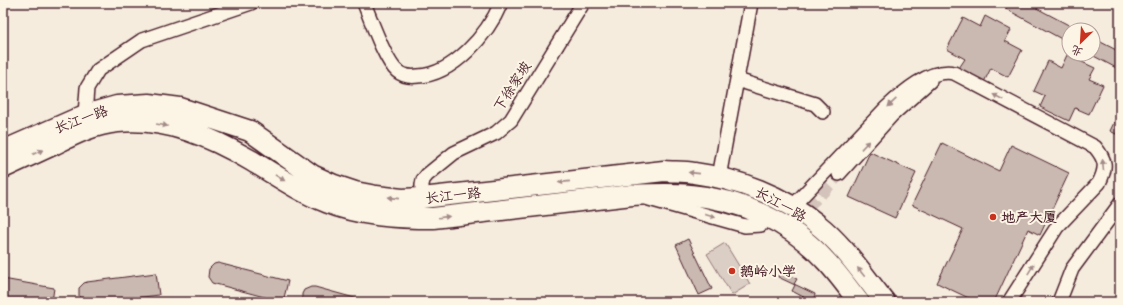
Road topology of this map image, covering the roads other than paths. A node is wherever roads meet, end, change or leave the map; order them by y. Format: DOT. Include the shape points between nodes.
graph roads {
  1 [pos="251,3"];
  2 [pos="364,3"];
  3 [pos="501,3"];
  4 [pos="583,3"];
  5 [pos="750,3"];
  6 [pos="936,74"];
  7 [pos="737,80"];
  8 [pos="824,112"];
  9 [pos="85,115"];
  10 [pos="3,151"];
  11 [pos="3,168"];
  12 [pos="839,174"];
  13 [pos="719,177"];
  14 [pos="632,194"];
  15 [pos="422,198"];
  16 [pos="1120,204"];
  17 [pos="792,207"];
  18 [pos="760,225"];
  19 [pos="859,302"];
  20 [pos="885,302"];
  21 [pos="1009,302"];
  22 [pos="1059,302"];
  1 -- 9 [label="street" via="142,40 98,70 87,88"];
  2 -- 3 [label="street" via="389,62 398,72 410,77 426,76 445,68 467,51 482,36 496,16"];
  4 -- 15 [label="street, 下徐家坡" via="511,120 496,133 454,153 427,175 423,180"];
  5 -- 7 [label="street"];
  12 -- 6 [label="street, one-way" via="892,115"];
  6 -- 17 [label="street, one-way" via="899,96"];
  21 -- 6 [label="street, one-way" via="1057,227 1099,183 1104,174 1105,164 1095,147 954,73"];
  7 -- 8 [label="street" via="815,104"];
  7 -- 13 [label="street"];
  9 -- 10 [label="main road, 长江一路"];
  15 -- 9 [label="main road, 长江一路, one-way" via="376,196 334,185 312,175 250,131 180,108 149,104 117,106"];
  11 -- 14 [label="main road, 长江一路, one-way" via="87,128 118,122 149,122 177,127 202,136 227,147 327,203 372,215 433,218"];
  13 -- 15 [label="main road, 长江一路, one-way" via="693,172 664,171"];
  13 -- 17 [label="main road, 长江一路" via="768,194"];
  14 -- 18 [label="street, one-way" via="745,226"];
  14 -- 19 [label="main road, 长江一路" via="698,196 742,206 766,216 788,228 807,243 824,259"];
  16 -- 22 [label="street" via="1072,269"];
  20 -- 17 [label="main road, 长江一路, one-way" via="838,245 817,224"];
}
